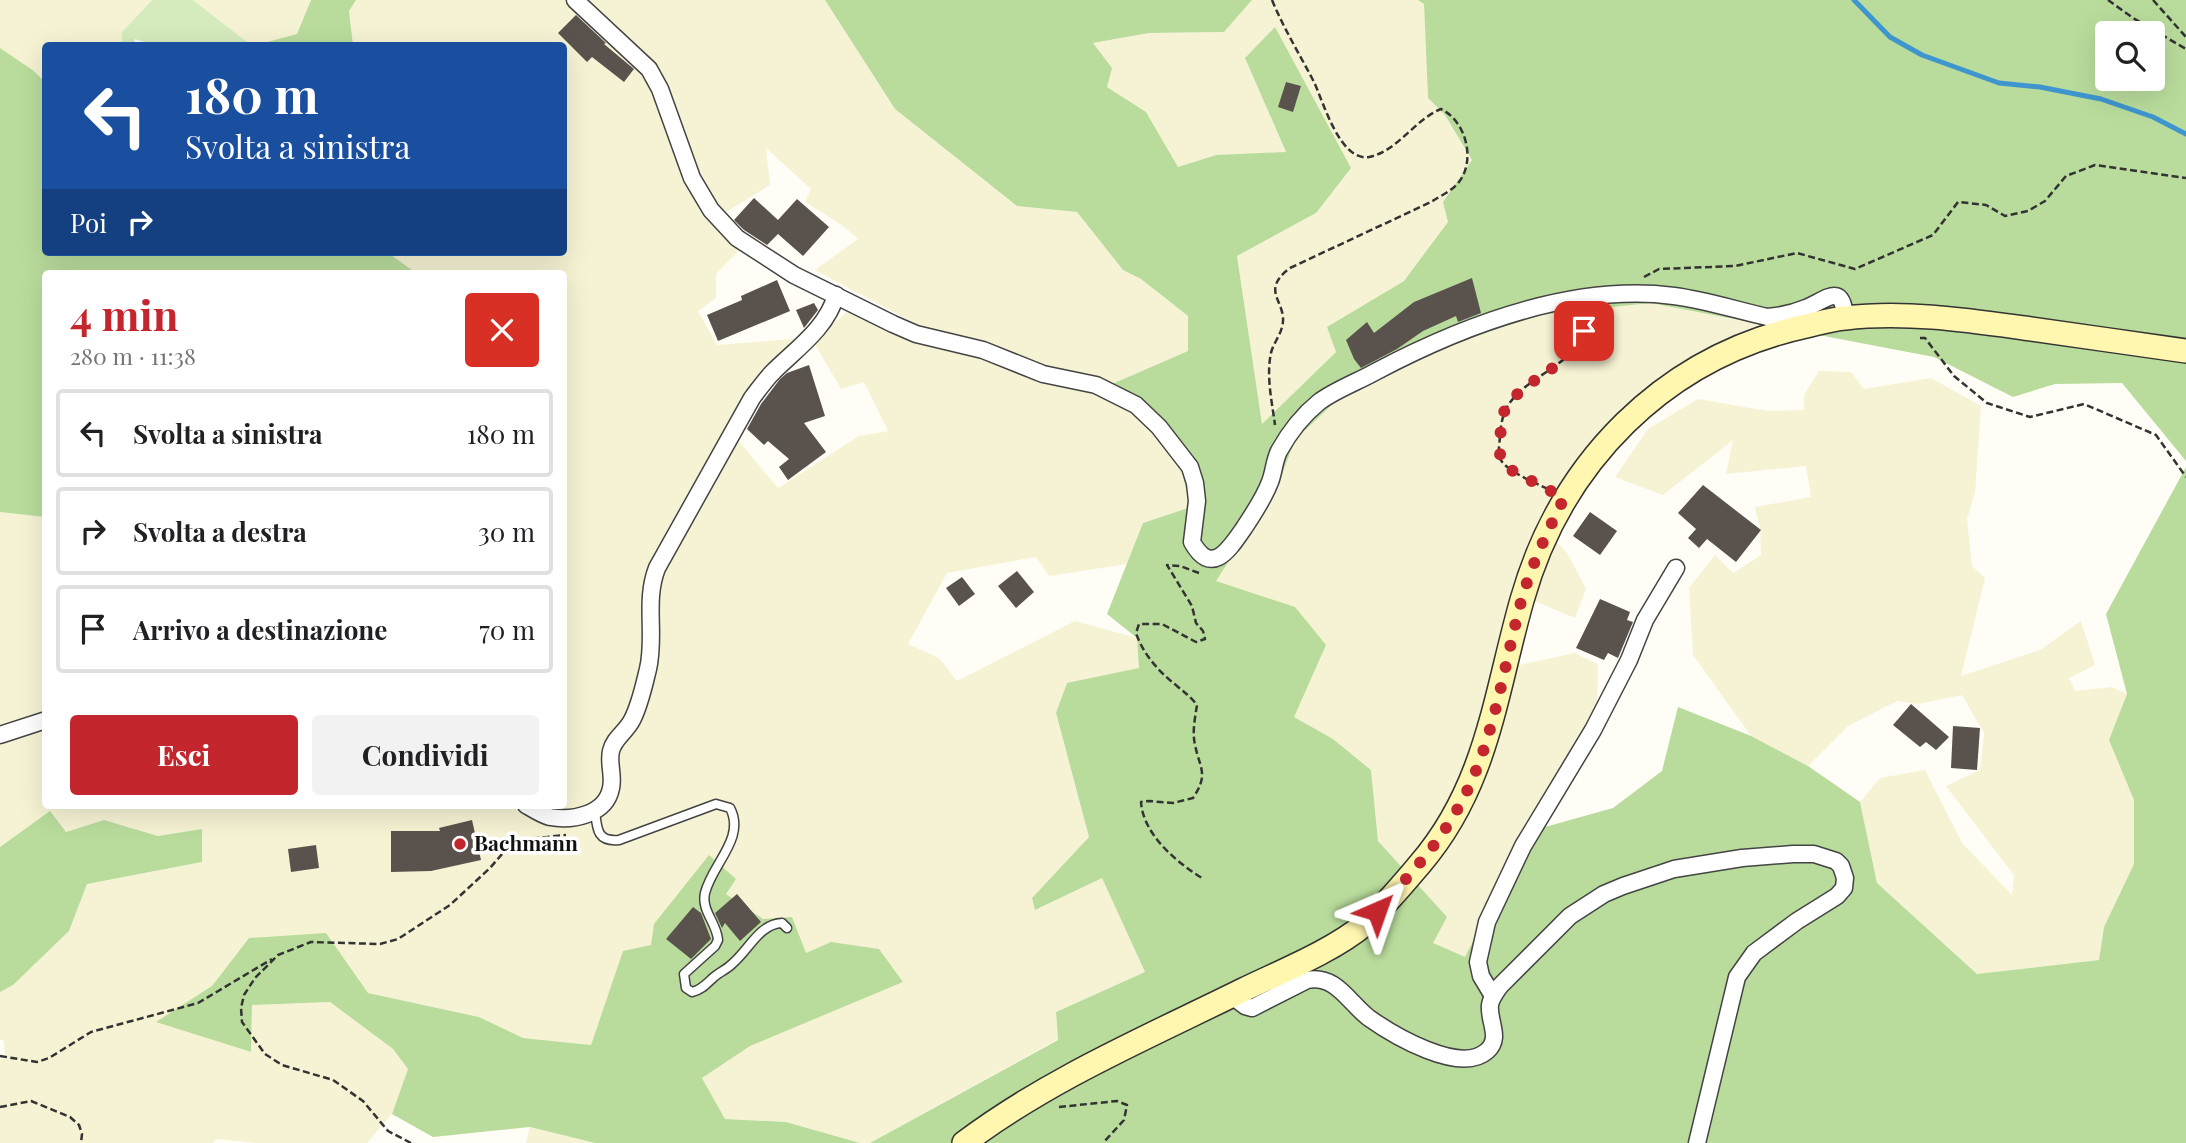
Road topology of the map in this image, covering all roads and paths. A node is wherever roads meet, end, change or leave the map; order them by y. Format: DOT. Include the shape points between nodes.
graph roads {
  1 [pos="575,0"];
  2 [pos="1272,0"];
  3 [pos="2108,0"];
  4 [pos="2153,0"];
  5 [pos="2186,37"];
  6 [pos="2186,49"];
  7 [pos="2186,178"];
  8 [pos="835,295"];
  9 [pos="1623,295"];
  10 [pos="1583,299"];
  11 [pos="1845,318"];
  12 [pos="1914,337"];
  13 [pos="2186,351"];
  14 [pos="1277,455"];
  15 [pos="2186,477"];
  16 [pos="1564,498"];
  17 [pos="1210,559"];
  18 [pos="1676,568"];
  19 [pos="42,721"];
  20 [pos="0,735"];
  21 [pos="533,809"];
  22 [pos="595,811"];
  23 [pos="579,818"];
  24 [pos="1202,878"];
  25 [pos="787,928"];
  26 [pos="278,955"];
  27 [pos="1232,996"];
  28 [pos="1493,996"];
  29 [pos="0,1056"];
  30 [pos="0,1107"];
  31 [pos="1057,1107"];
  32 [pos="81,1143"];
  33 [pos="411,1143"];
  34 [pos="964,1143"];
  35 [pos="1103,1143"];
  36 [pos="1698,1143"];
  1 -- 8 [label="street" via="649,69 692,178 711,210 737,238"];
  2 -- 14 [label="path" via="1330,122 1354,153 1364,158 1374,155 1441,109 1454,118 1468,149 1459,182 1448,191 1290,268 1276,281 1274,291 1283,326 1270,363"];
  3 -- 6 [label="path"];
  4 -- 5 [label="path"];
  7 -- 9 [label="path" via="2095,165 2066,176 2045,201 2028,211 2005,216 1986,205 1958,202 1933,235 1855,269 1797,253 1735,266 1659,270 1630,284"];
  8 -- 17 [label="street" via="916,334 983,350 1043,374 1096,385 1136,405 1190,467 1197,501 1192,542"];
  8 -- 22 [label="street" via="820,324 752,398 657,568 650,590 648,667 633,719 611,750 611,790"];
  9 -- 10 [label="street"];
  9 -- 11 [label="street" via="1673,296 1767,317 1835,296 1841,299"];
  10 -- 14 [label="street" via="1538,306 1422,347 1321,401 1291,432"];
  10 -- 16 [label="path" via="1584,331 1576,347 1513,398 1501,423 1502,463"];
  11 -- 13 [label="main road" via="1947,318"];
  11 -- 16 [label="main road" via="1770,334 1691,370 1651,398 1612,435"];
  12 -- 15 [label="path" via="1925,338 1954,376 1987,402 2030,416 2084,404 2156,435"];
  14 -- 17 [label="street" via="1255,512 1226,552"];
  16 -- 27 [label="main road" via="1522,600 1481,758 1448,825 1422,862 1365,924"];
  17 -- 24 [label="path" via="1213,564 1208,573 1167,565 1192,606 1205,639 1196,642 1162,624 1139,624 1136,633 1154,664 1197,705 1194,743 1202,785 1193,798 1141,802 1142,817 1176,860"];
  18 -- 28 [label="street" via="1645,620 1589,737 1523,846 1487,922 1478,962"];
  19 -- 20 [label="street"];
  21 -- 23 [label="street" via="548,817"];
  22 -- 23 [label="street"];
  22 -- 25 [label="lane" via="600,833 611,841 716,804 730,808 736,819 734,834 705,892 706,910 718,940 684,974 686,988 692,992 731,966 764,929 774,923"];
  23 -- 26 [label="path" via="578,826 563,836 527,839 509,846 450,905 398,939 380,944 311,942"];
  26 -- 29 [label="path" via="198,1003 91,1032 37,1062"];
  26 -- 33 [label="path" via="244,995 242,1022 252,1039 282,1065 333,1080 363,1101 388,1131"];
  27 -- 28 [label="street" via="1252,1008 1307,980 1327,980 1366,1016 1400,1038 1462,1060 1486,1052 1494,1044"];
  27 -- 34 [label="main road" via="1063,1079"];
  28 -- 36 [label="street" via="1570,916 1623,886 1674,869 1742,858 1793,853 1836,861 1845,878 1837,897 1763,946 1737,977"];
  30 -- 32 [label="path" via="31,1101 70,1117 79,1125"];
  31 -- 35 [label="path" via="1117,1101 1127,1105 1124,1120"];
}
